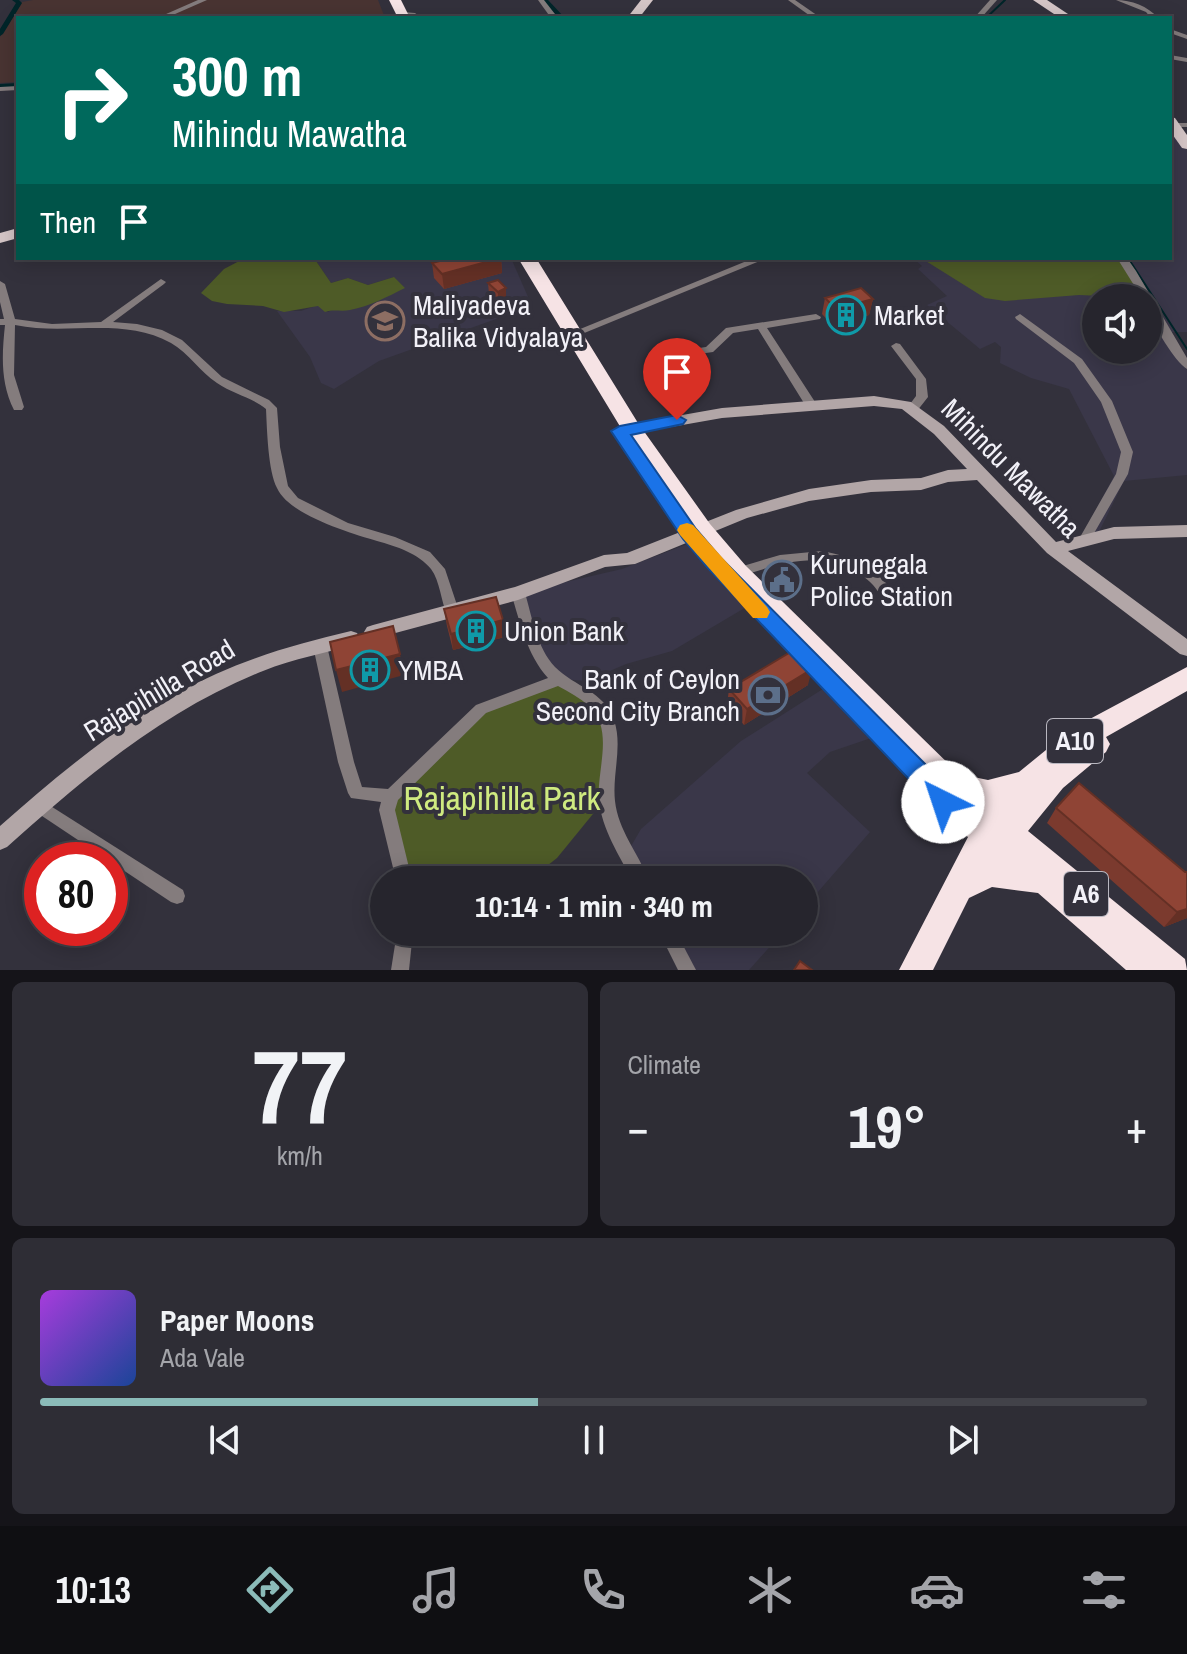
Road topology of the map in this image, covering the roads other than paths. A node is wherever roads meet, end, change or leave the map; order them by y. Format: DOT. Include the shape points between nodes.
graph roads {
  1 [pos="204,0"];
  2 [pos="385,0"];
  3 [pos="541,0"];
  4 [pos="647,0"];
  5 [pos="791,0"];
  6 [pos="994,0"];
  7 [pos="1039,0"];
  8 [pos="1119,0"];
  9 [pos="165,16"];
  10 [pos="399,16"];
  11 [pos="553,16"];
  12 [pos="635,16"];
  13 [pos="815,16"];
  14 [pos="979,16"];
  15 [pos="1065,16"];
  16 [pos="1153,16"];
  17 [pos="1177,124"];
  18 [pos="1187,145"];
  19 [pos="517,260"];
  20 [pos="528,260"];
  21 [pos="757,260"];
  22 [pos="1123,260"];
  23 [pos="161,282"];
  24 [pos="0,284"];
  25 [pos="816,317"];
  26 [pos="1020,317"];
  27 [pos="5,322"];
  28 [pos="103,324"];
  29 [pos="761,326"];
  30 [pos="573,334"];
  31 [pos="896,346"];
  32 [pos="685,353"];
  33 [pos="3,364"];
  34 [pos="1187,366"];
  35 [pos="811,405"];
  36 [pos="18,407"];
  37 [pos="913,408"];
  38 [pos="625,430"];
  39 [pos="980,474"];
  40 [pos="1187,531"];
  41 [pos="696,532"];
  42 [pos="1085,539"];
  43 [pos="1053,549"];
  44 [pos="738,572"];
  45 [pos="518,593"];
  46 [pos="891,598"];
  47 [pos="452,611"];
  48 [pos="320,646"];
  49 [pos="1187,649"];
  50 [pos="1187,678"];
  51 [pos="560,679"];
  52 [pos="1187,691"];
  53 [pos="937,782"];
  54 [pos="1036,786"];
  55 [pos="391,796"];
  56 [pos="38,805"];
  57 [pos="997,832"];
  58 [pos="0,840"];
  59 [pos="401,866"];
  60 [pos="634,866"];
  61 [pos="1051,875"];
  62 [pos="959,888"];
  63 [pos="177,896"];
  64 [pos="403,946"];
  65 [pos="674,946"];
  66 [pos="400,970"];
  67 [pos="687,970"];
  68 [pos="915,970"];
  69 [pos="1150,970"];
  70 [pos="1174,970"];
  1 -- 9 [label="street"];
  2 -- 10 [label="highway"];
  3 -- 11 [label="street"];
  4 -- 12 [label="main road"];
  5 -- 13 [label="street"];
  6 -- 14 [label="street"];
  7 -- 15 [label="main road"];
  8 -- 16 [label="street"];
  17 -- 18 [label="main road"];
  19 -- 38 [label="highway, A6"];
  20 -- 30 [label="highway, A6"];
  21 -- 30 [label="street"];
  22 -- 34 [label="street"];
  23 -- 28 [label="street"];
  24 -- 27 [label="street"];
  25 -- 29 [label="street"];
  26 -- 42 [label="street" via="1078,361 1106,401 1127,452 1122,474"];
  27 -- 28 [label="street"];
  27 -- 33 [label="street"];
  28 -- 47 [label="street" via="128,324 176,341 219,380 266,402 282,487 294,501 344,527 425,555 439,569"];
  29 -- 32 [label="street" via="730,330 716,346"];
  29 -- 35 [label="street"];
  30 -- 38 [label="highway, A6"];
  31 -- 37 [label="street" via="921,379 922,397"];
  33 -- 36 [label="street"];
  35 -- 37 [label="street, Mihindu Mawatha" via="888,400"];
  35 -- 38 [label="street, Mihindu Mawatha" via="696,415"];
  37 -- 39 [label="street, Mihindu Mawatha"];
  38 -- 41 [label="highway, A6"];
  39 -- 41 [label="street, Rajapihilla Road" via="809,495"];
  39 -- 43 [label="street, Mihindu Mawatha"];
  40 -- 42 [label="street"];
  41 -- 44 [label="highway, A6"];
  41 -- 45 [label="street, Rajapihilla Road"];
  41 -- 53 [label="highway, A6" via="750,602"];
  42 -- 43 [label="street"];
  43 -- 49 [label="street, Mihindu Mawatha"];
  44 -- 46 [label="street" via="773,559 846,559 880,580"];
  44 -- 53 [label="highway, A6"];
  45 -- 47 [label="street, Rajapihilla Road"];
  45 -- 51 [label="street" via="544,664"];
  47 -- 48 [label="street, Rajapihilla Road"];
  48 -- 55 [label="street" via="356,793"];
  48 -- 56 [label="street, Rajapihilla Road" via="256,665 214,685 106,749"];
  50 -- 54 [label="highway, A10" via="1070,744"];
  51 -- 55 [label="street" via="481,709"];
  51 -- 60 [label="street" via="589,697 608,721 606,798"];
  52 -- 54 [label="highway, A10"];
  53 -- 54 [label="highway" via="988,793"];
  53 -- 57 [label="highway, A6"];
  53 -- 62 [label="highway" via="961,831"];
  54 -- 57 [label="highway, A10"];
  54 -- 61 [label="highway" via="1032,830"];
  55 -- 59 [label="street" via="387,810"];
  56 -- 58 [label="street, Rajapihilla Road"];
  56 -- 63 [label="street"];
  57 -- 61 [label="highway, A6"];
  57 -- 62 [label="highway, A10"];
  61 -- 62 [label="highway" via="991,873"];
  61 -- 69 [label="highway, A6"];
  61 -- 70 [label="highway, A6"];
  62 -- 68 [label="highway, A10"];
  64 -- 66 [label="street"];
  65 -- 67 [label="street"];
}
